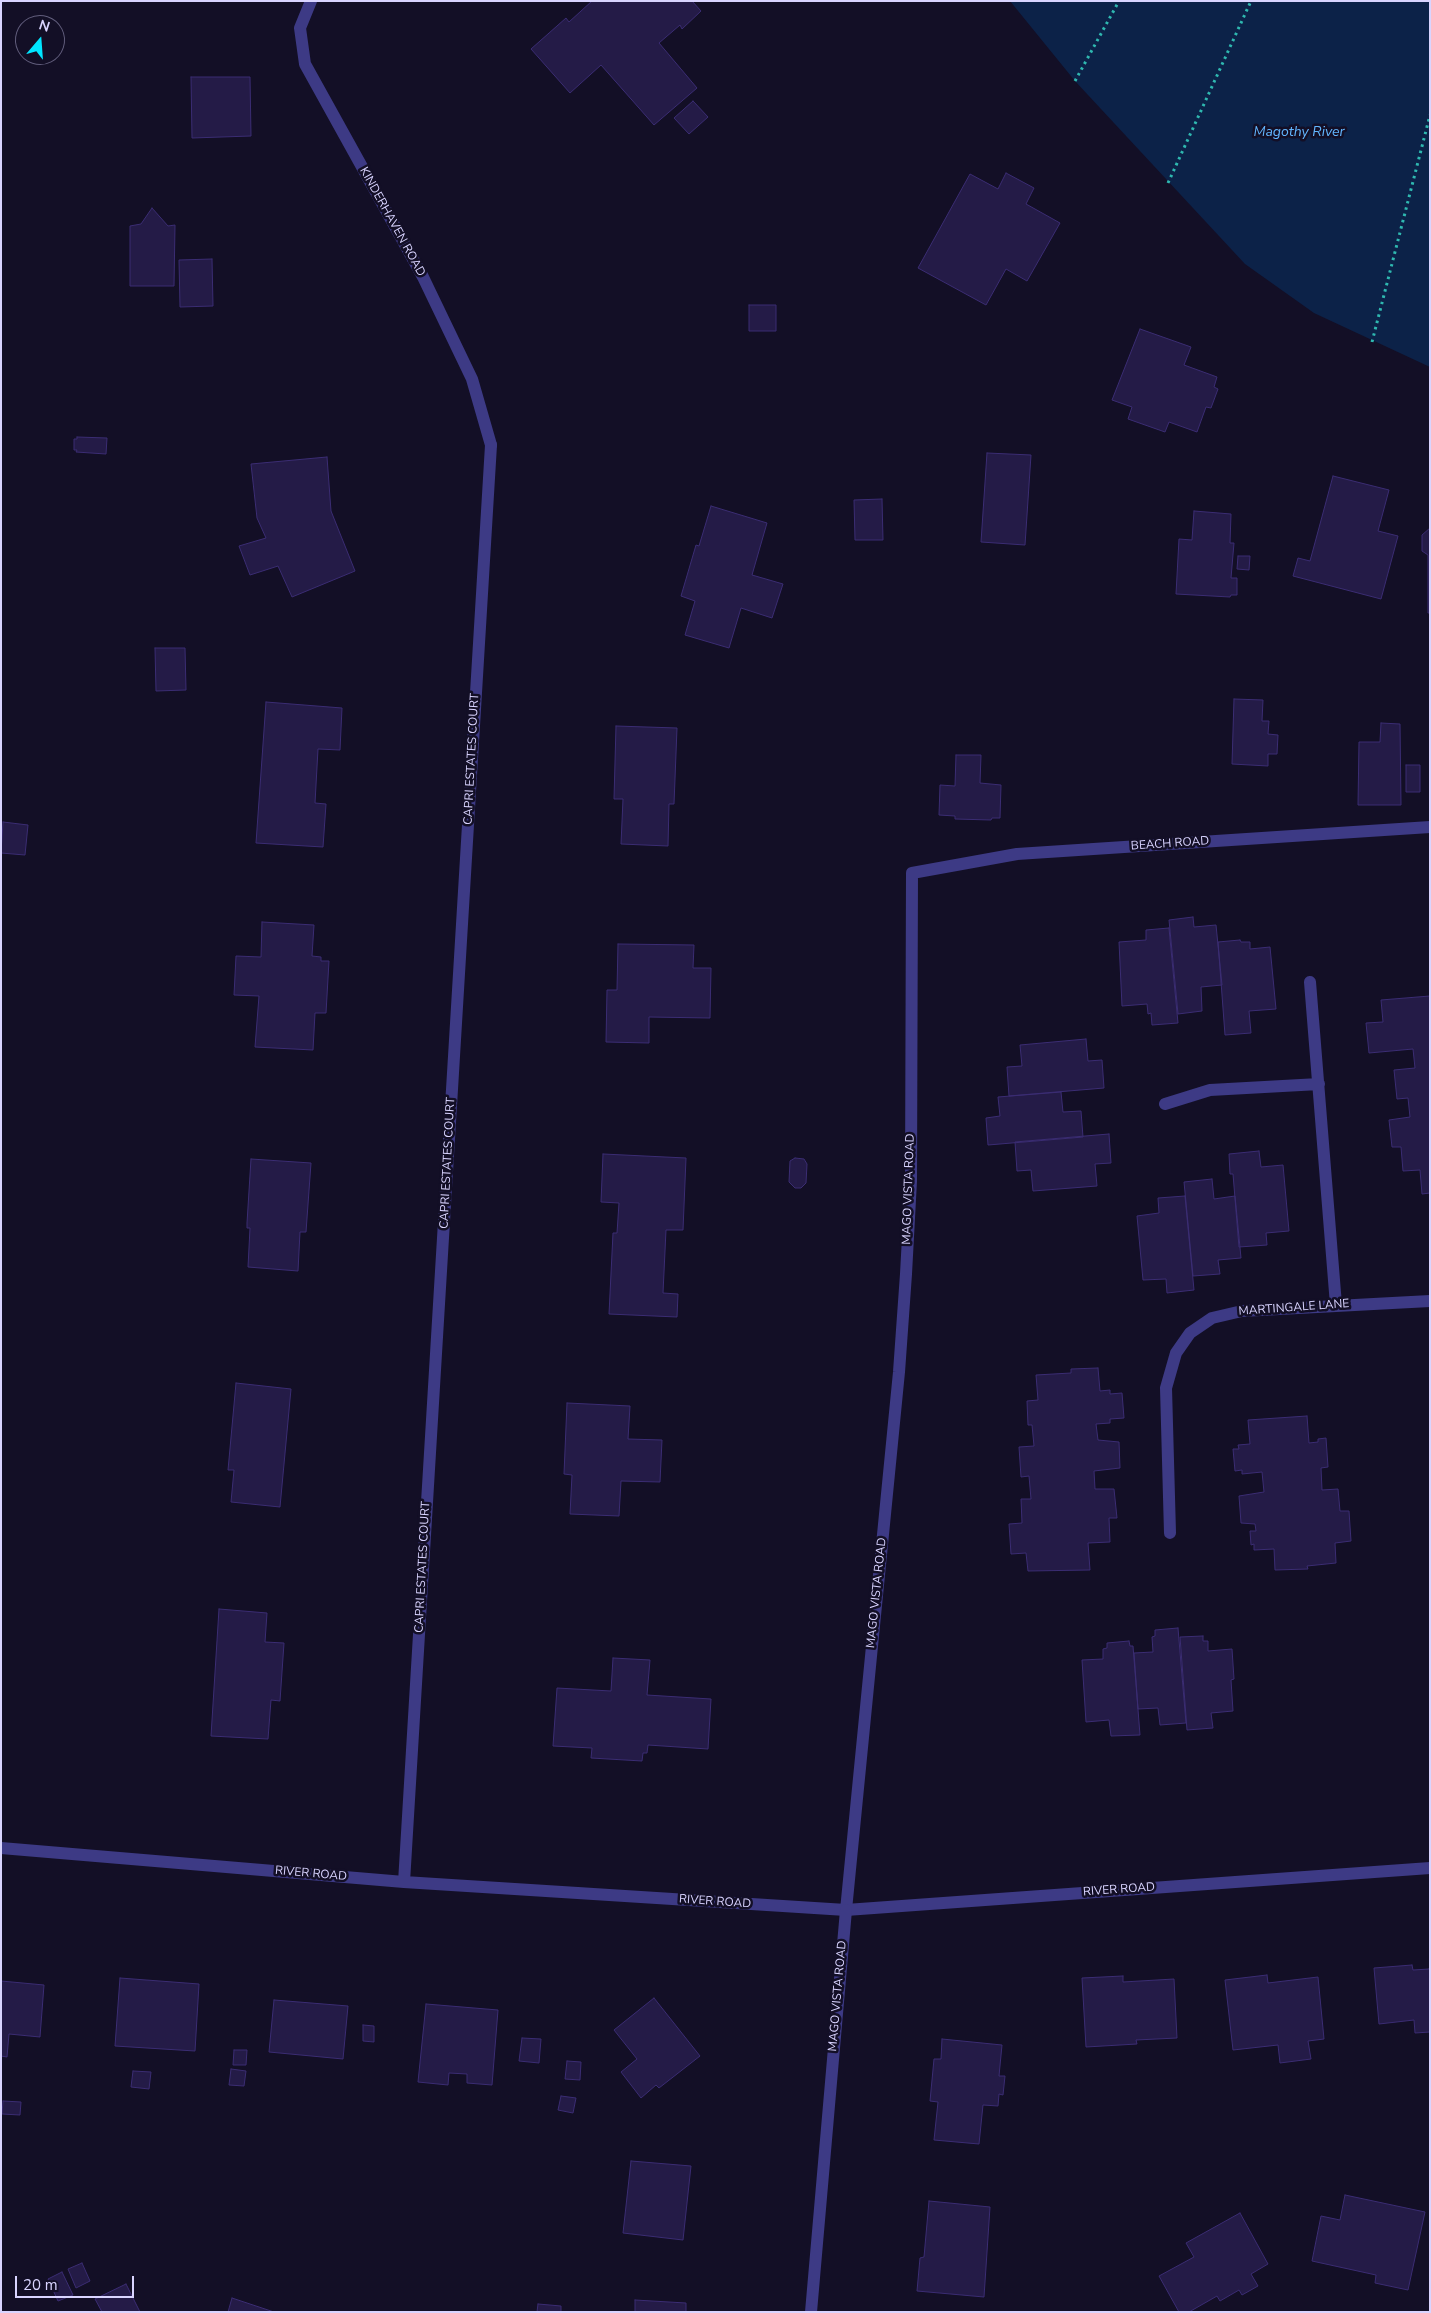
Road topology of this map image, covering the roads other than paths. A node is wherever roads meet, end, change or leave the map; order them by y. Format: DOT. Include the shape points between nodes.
graph roads {
  1 [pos="311,1"];
  2 [pos="491,445"];
  3 [pos="1430,826"];
  4 [pos="912,873"];
  5 [pos="1310,982"];
  6 [pos="1319,1084"];
  7 [pos="1165,1104"];
  8 [pos="1430,1301"];
  9 [pos="1336,1305"];
  10 [pos="1170,1533"];
  11 [pos="1,1848"];
  12 [pos="1430,1868"];
  13 [pos="404,1882"];
  14 [pos="846,1910"];
  15 [pos="811,2312"];
  1 -- 2 [label="street, KINDERHAVEN ROAD" via="300,28 305,64 423,277 472,379"];
  2 -- 13 [label="street, CAPRI ESTATES COURT"];
  3 -- 4 [label="street, BEACH ROAD" via="1017,854"];
  4 -- 14 [label="street, MAGO VISTA ROAD" via="910,1182 906,1274"];
  5 -- 6 [label="street"];
  6 -- 7 [label="street" via="1210,1090"];
  6 -- 9 [label="street"];
  8 -- 9 [label="street, MARTINGALE LANE"];
  9 -- 10 [label="street, MARTINGALE LANE" via="1242,1310 1212,1318 1190,1333 1176,1353 1166,1388"];
  11 -- 13 [label="street, RIVER ROAD"];
  12 -- 14 [label="street, RIVER ROAD"];
  13 -- 14 [label="street, RIVER ROAD"];
  14 -- 15 [label="street, MAGO VISTA ROAD"];
}
